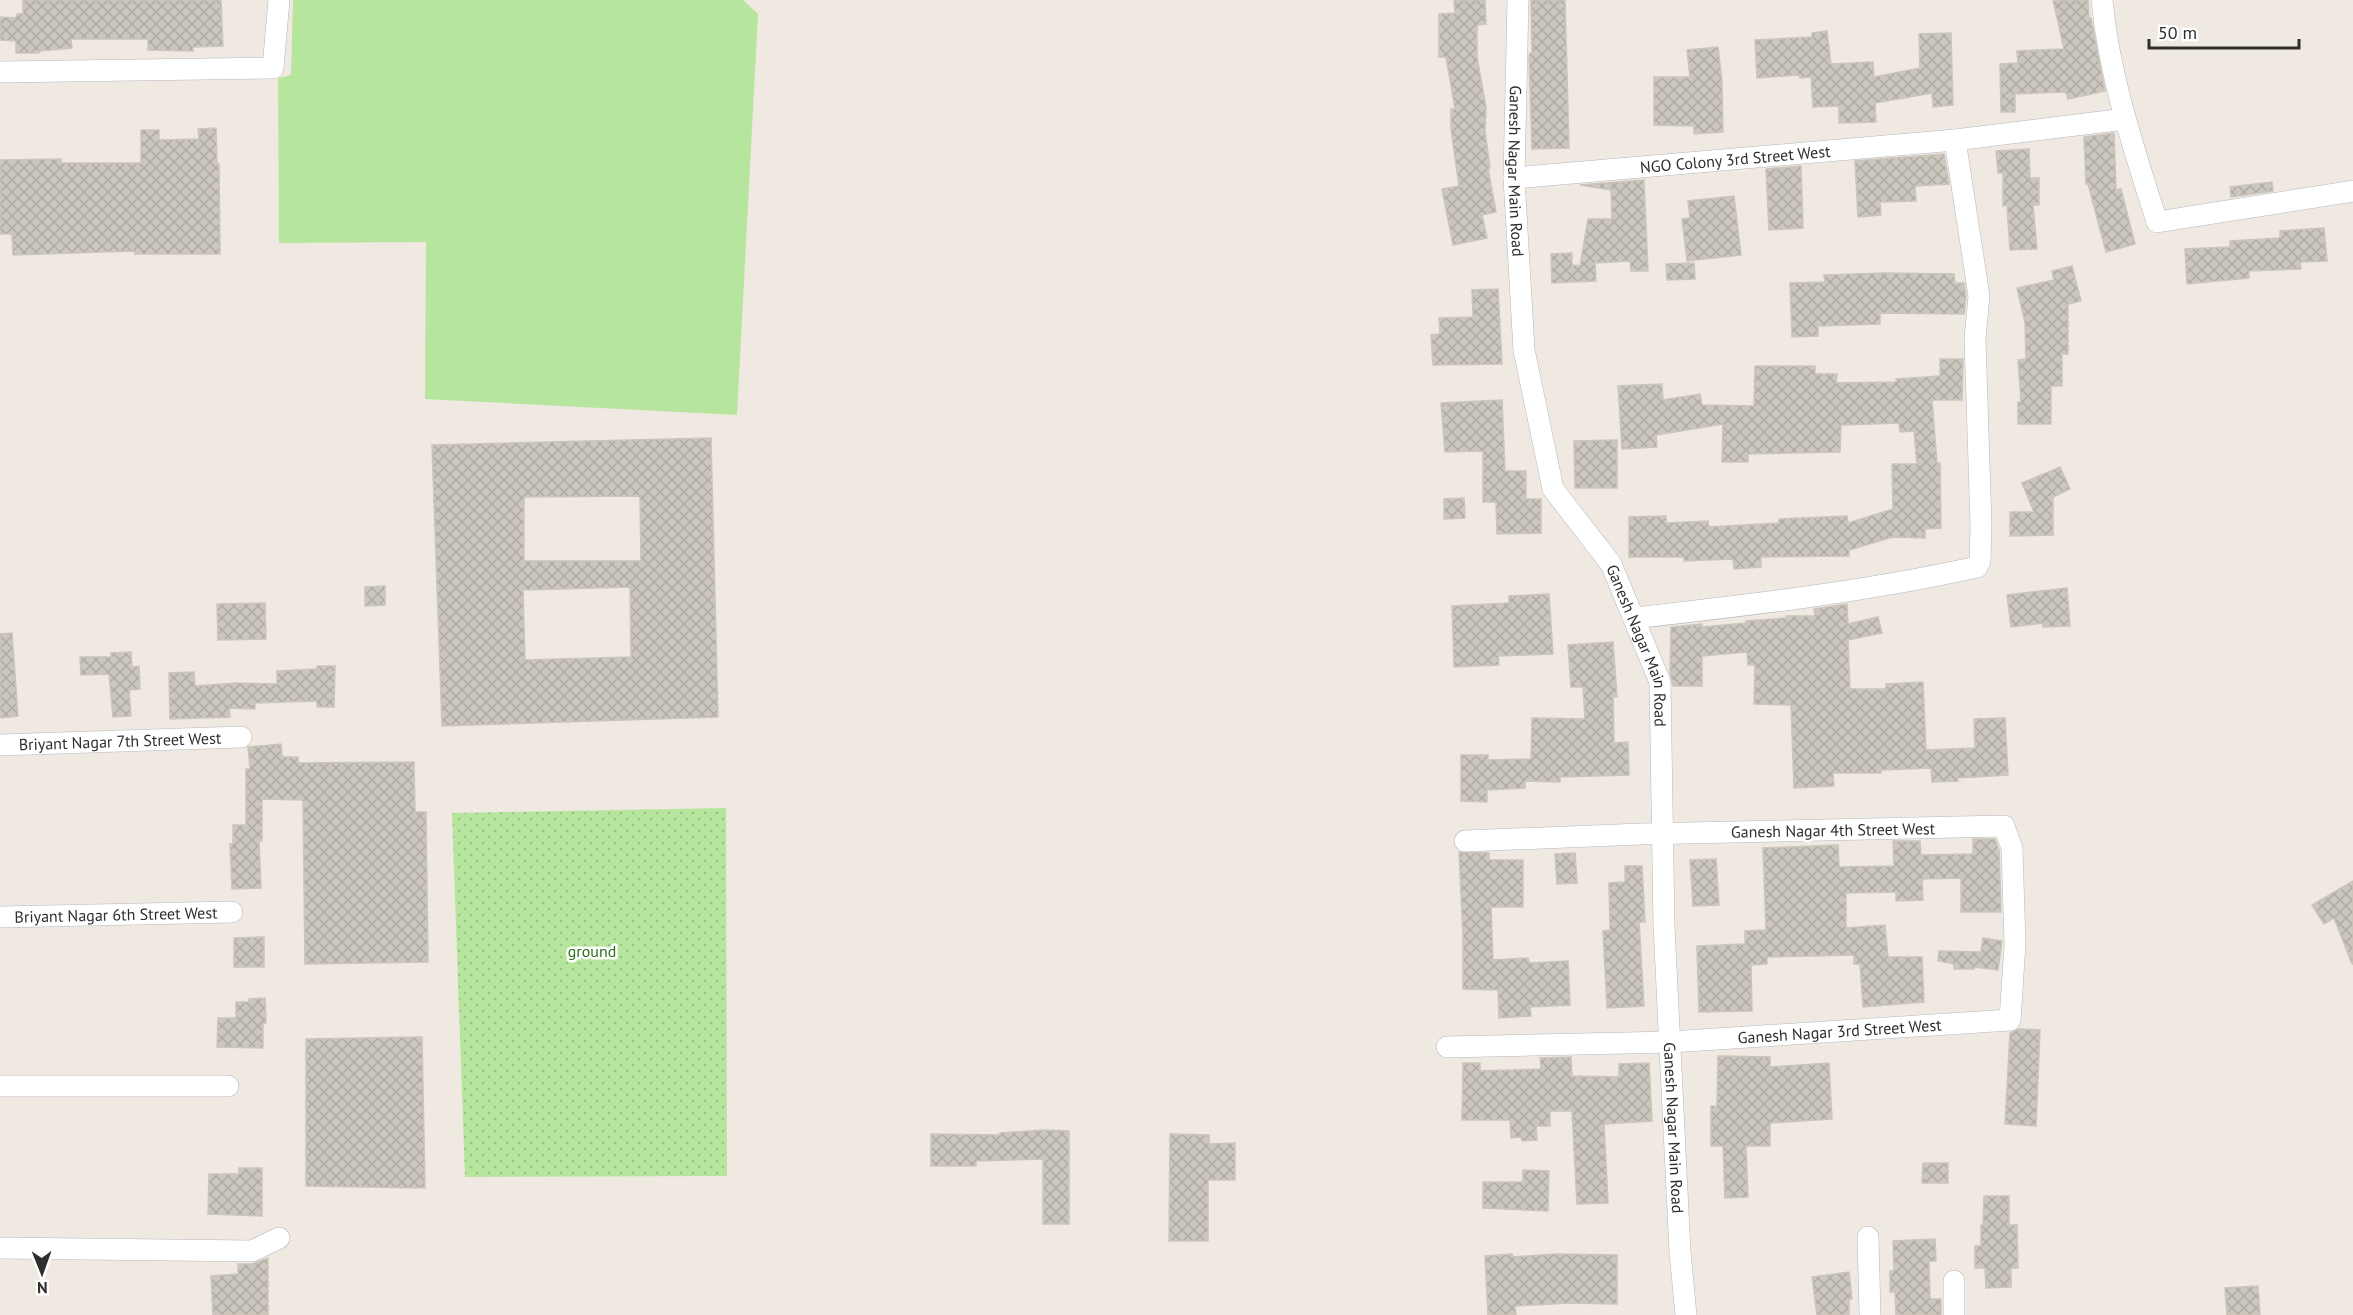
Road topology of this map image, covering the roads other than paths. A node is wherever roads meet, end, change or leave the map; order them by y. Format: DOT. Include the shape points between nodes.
graph roads {
  1 [pos="279,0"];
  2 [pos="1518,0"];
  3 [pos="2102,0"];
  4 [pos="0,72"];
  5 [pos="2125,119"];
  6 [pos="1955,140"];
  7 [pos="1514,178"];
  8 [pos="2353,191"];
  9 [pos="1634,618"];
  10 [pos="241,737"];
  11 [pos="0,745"];
  12 [pos="1662,834"];
  13 [pos="1465,841"];
  14 [pos="232,912"];
  15 [pos="0,917"];
  16 [pos="2010,1020"];
  17 [pos="1670,1042"];
  18 [pos="1447,1047"];
  19 [pos="0,1086"];
  20 [pos="228,1086"];
  21 [pos="1868,1237"];
  22 [pos="279,1238"];
  23 [pos="0,1248"];
  24 [pos="1954,1281"];
  25 [pos="1686,1315"];
  26 [pos="1870,1315"];
  27 [pos="1954,1315"];
  1 -- 4 [label="street" via="273,68"];
  2 -- 7 [label="street, Ganesh Nagar Main Road"];
  3 -- 5 [label="street" via="2106,39"];
  5 -- 6 [label="street, NGO Colony 3rd Street West"];
  5 -- 8 [label="street" via="2157,222"];
  6 -- 7 [label="street, NGO Colony 3rd Street West"];
  6 -- 9 [label="street" via="1979,296 1975,338 1982,526 1977,567 1779,602"];
  7 -- 9 [label="street, Ganesh Nagar Main Road" via="1524,350 1553,489 1611,564"];
  9 -- 12 [label="street, Ganesh Nagar Main Road" via="1660,682"];
  10 -- 11 [label="street, Briyant Nagar 7th Street West"];
  12 -- 13 [label="street, Ganesh Nagar 4th Street West"];
  12 -- 16 [label="street, Ganesh Nagar 4th Street West" via="2004,826 2012,848 2015,944"];
  12 -- 17 [label="street, Ganesh Nagar Main Road"];
  14 -- 15 [label="street, Briyant Nagar 6th Street West"];
  16 -- 17 [label="street, Ganesh Nagar 3rd Street West"];
  17 -- 18 [label="street, Ganesh Nagar 3rd Street West"];
  17 -- 25 [label="street, Ganesh Nagar Main Road"];
  19 -- 20 [label="street"];
  21 -- 26 [label="street"];
  22 -- 23 [label="street" via="252,1251"];
  24 -- 27 [label="street"];
}
